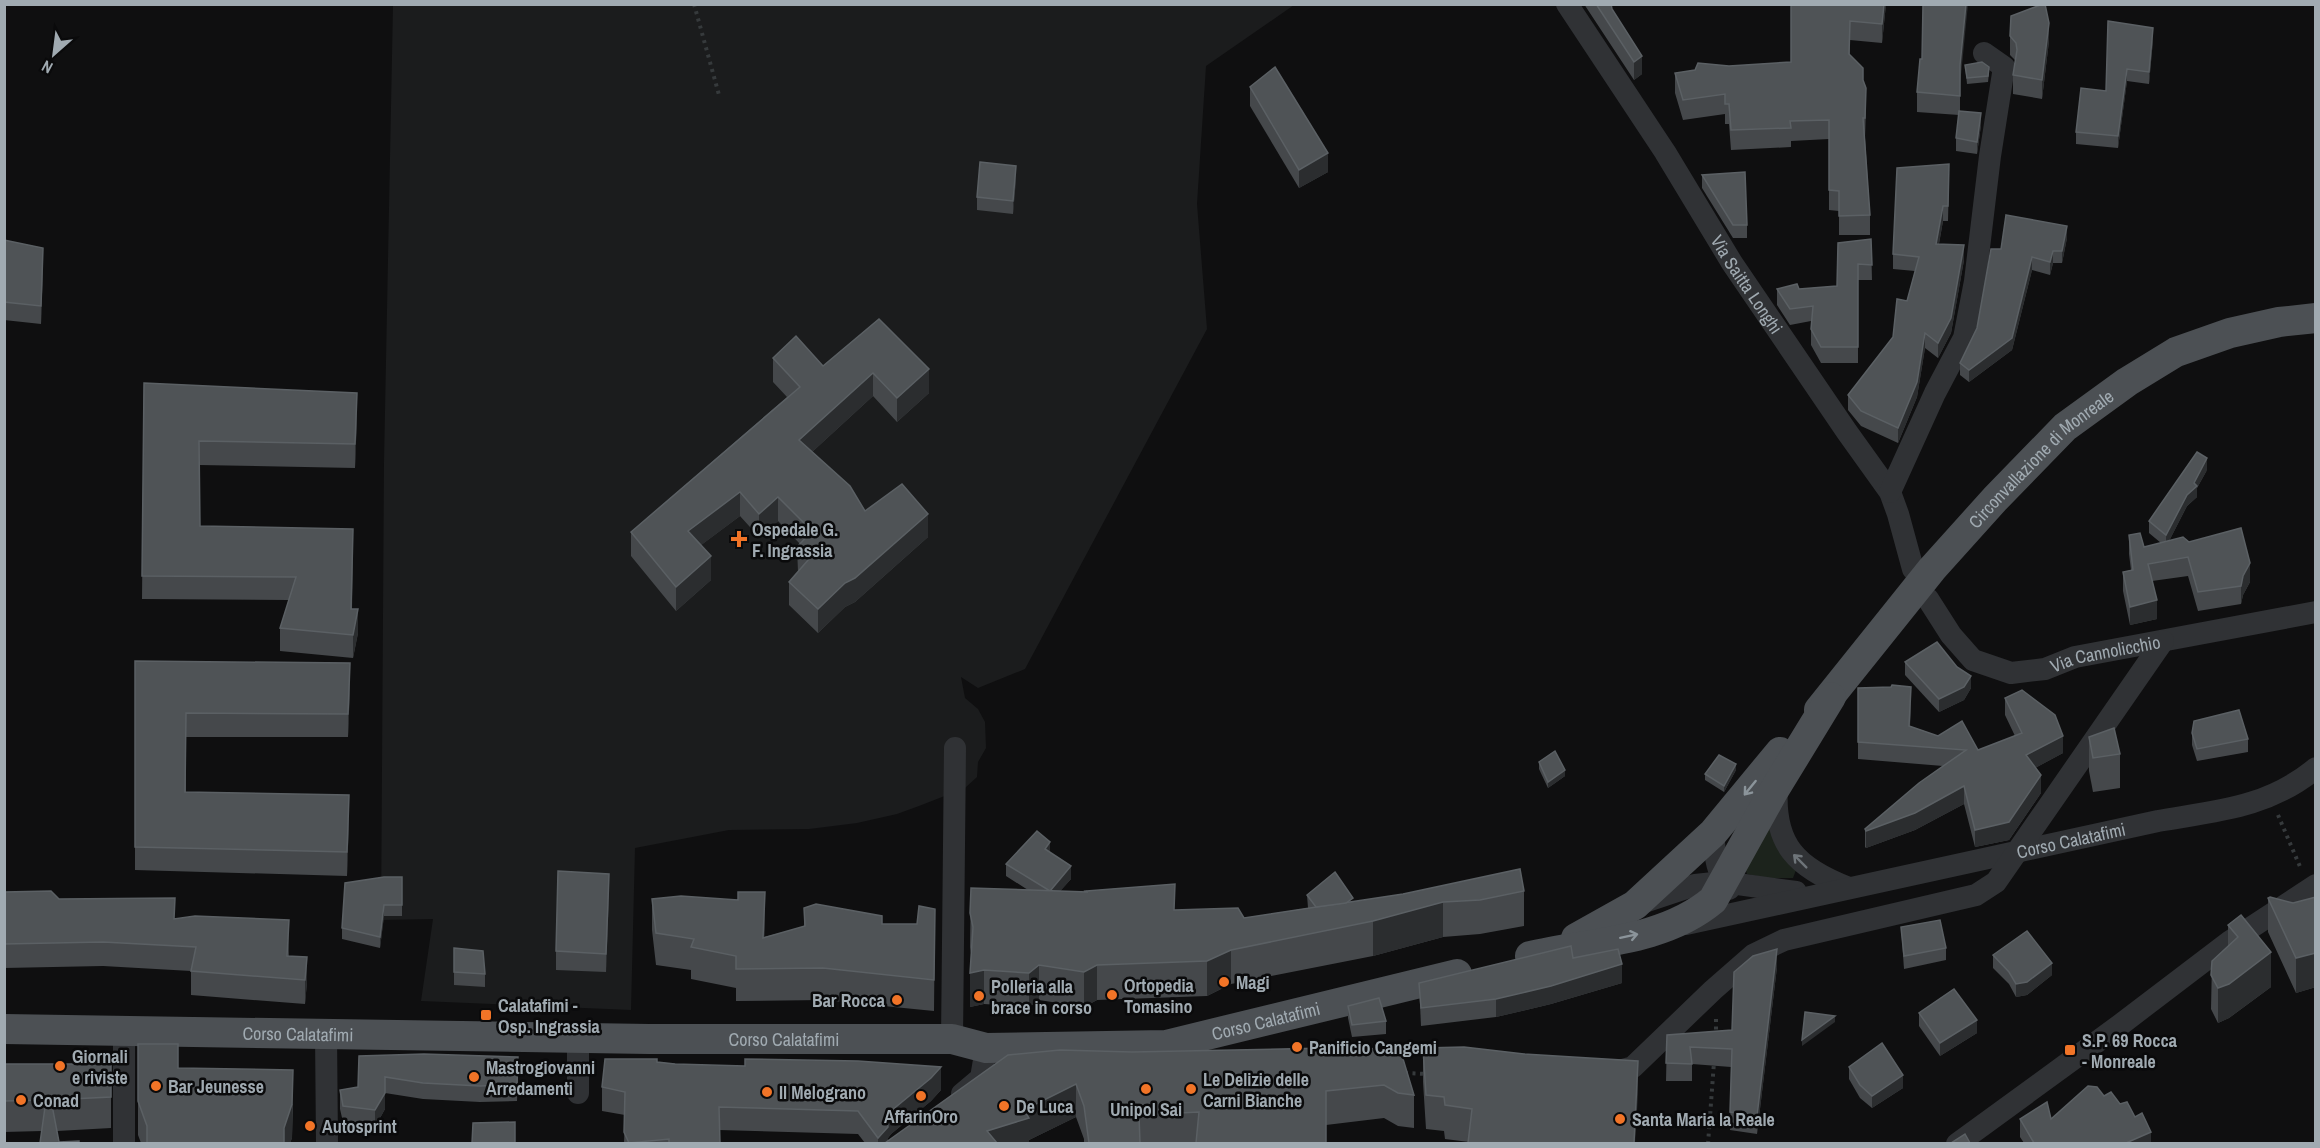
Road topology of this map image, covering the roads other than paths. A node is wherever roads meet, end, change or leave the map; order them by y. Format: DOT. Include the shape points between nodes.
graph roads {
  1 [pos="1567,4"];
  2 [pos="1984,53"];
  3 [pos="2316,318"];
  4 [pos="1890,492"];
  5 [pos="1912,569"];
  6 [pos="1928,599"];
  7 [pos="2316,612"];
  8 [pos="2163,641"];
  9 [pos="1831,697"];
  10 [pos="955,748"];
  11 [pos="2316,768"];
  12 [pos="1777,784"];
  13 [pos="1713,833"];
  14 [pos="2017,852"];
  15 [pos="1723,882"];
  16 [pos="2312,887"];
  17 [pos="1851,888"];
  18 [pos="1818,894"];
  19 [pos="1635,905"];
  20 [pos="1757,907"];
  21 [pos="1664,929"];
  22 [pos="1552,951"];
  23 [pos="4,1029"];
  24 [pos="124,1030"];
  25 [pos="326,1033"];
  26 [pos="578,1038"];
  27 [pos="952,1039"];
  28 [pos="986,1048"];
  29 [pos="1594,1075"];
  30 [pos="578,1093"];
  31 [pos="945,1107"];
  32 [pos="124,1143"];
  33 [pos="327,1143"];
  34 [pos="1957,1143"];
  1 -- 4 [label="street, Via Saitta Longhi" via="1732,263"];
  2 -- 4 [label="street" via="2004,67 1964,338"];
  3 -- 9 [label="main road, Circonvallazione di Monreale" via="2230,333 2176,352 2065,427 1932,570"];
  4 -- 5 [label="street, Via Saitta Longhi"];
  6 -- 8 [label="street, Via Cannolicchio" via="1973,660 2011,674 2045,669 2075,657"];
  7 -- 8 [label="street, Via Cannolicchio"];
  8 -- 14 [label="street"];
  9 -- 12 [label="main road"];
  9 -- 13 [label="main road, one-way"];
  10 -- 27 [label="street"];
  11 -- 14 [label="street, Corso Calatafimi" via="2271,798"];
  12 -- 15 [label="main road"];
  17 -- 12 [label="street, one-way" via="1826,879 1793,854 1780,832"];
  13 -- 15 [label="street"];
  13 -- 19 [label="main road"];
  14 -- 17 [label="street, Corso Calatafimi"];
  14 -- 29 [label="street" via="1996,882 1976,895 1784,940 1753,955 1633,1067"];
  15 -- 18 [label="street"];
  15 -- 19 [label="street" via="1695,885"];
  15 -- 20 [label="street" via="1740,900"];
  15 -- 21 [label="main road" via="1713,900 1700,912"];
  16 -- 34 [label="street" via="2229,942"];
  17 -- 18 [label="street, Corso Calatafimi"];
  18 -- 20 [label="street"];
  19 -- 22 [label="main road"];
  20 -- 21 [label="street"];
  22 -- 21 [label="main road, one-way"];
  22 -- 28 [label="main road, Corso Calatafimi" via="1166,1045"];
  23 -- 24 [label="main road, Corso Calatafimi"];
  24 -- 25 [label="main road, Corso Calatafimi"];
  24 -- 32 [label="street"];
  25 -- 26 [label="main road, Corso Calatafimi"];
  25 -- 33 [label="street"];
  26 -- 27 [label="main road, Corso Calatafimi"];
  26 -- 30 [label="street"];
  27 -- 28 [label="main road, Corso Calatafimi"];
  28 -- 31 [label="street" via="981,1078"];
}
